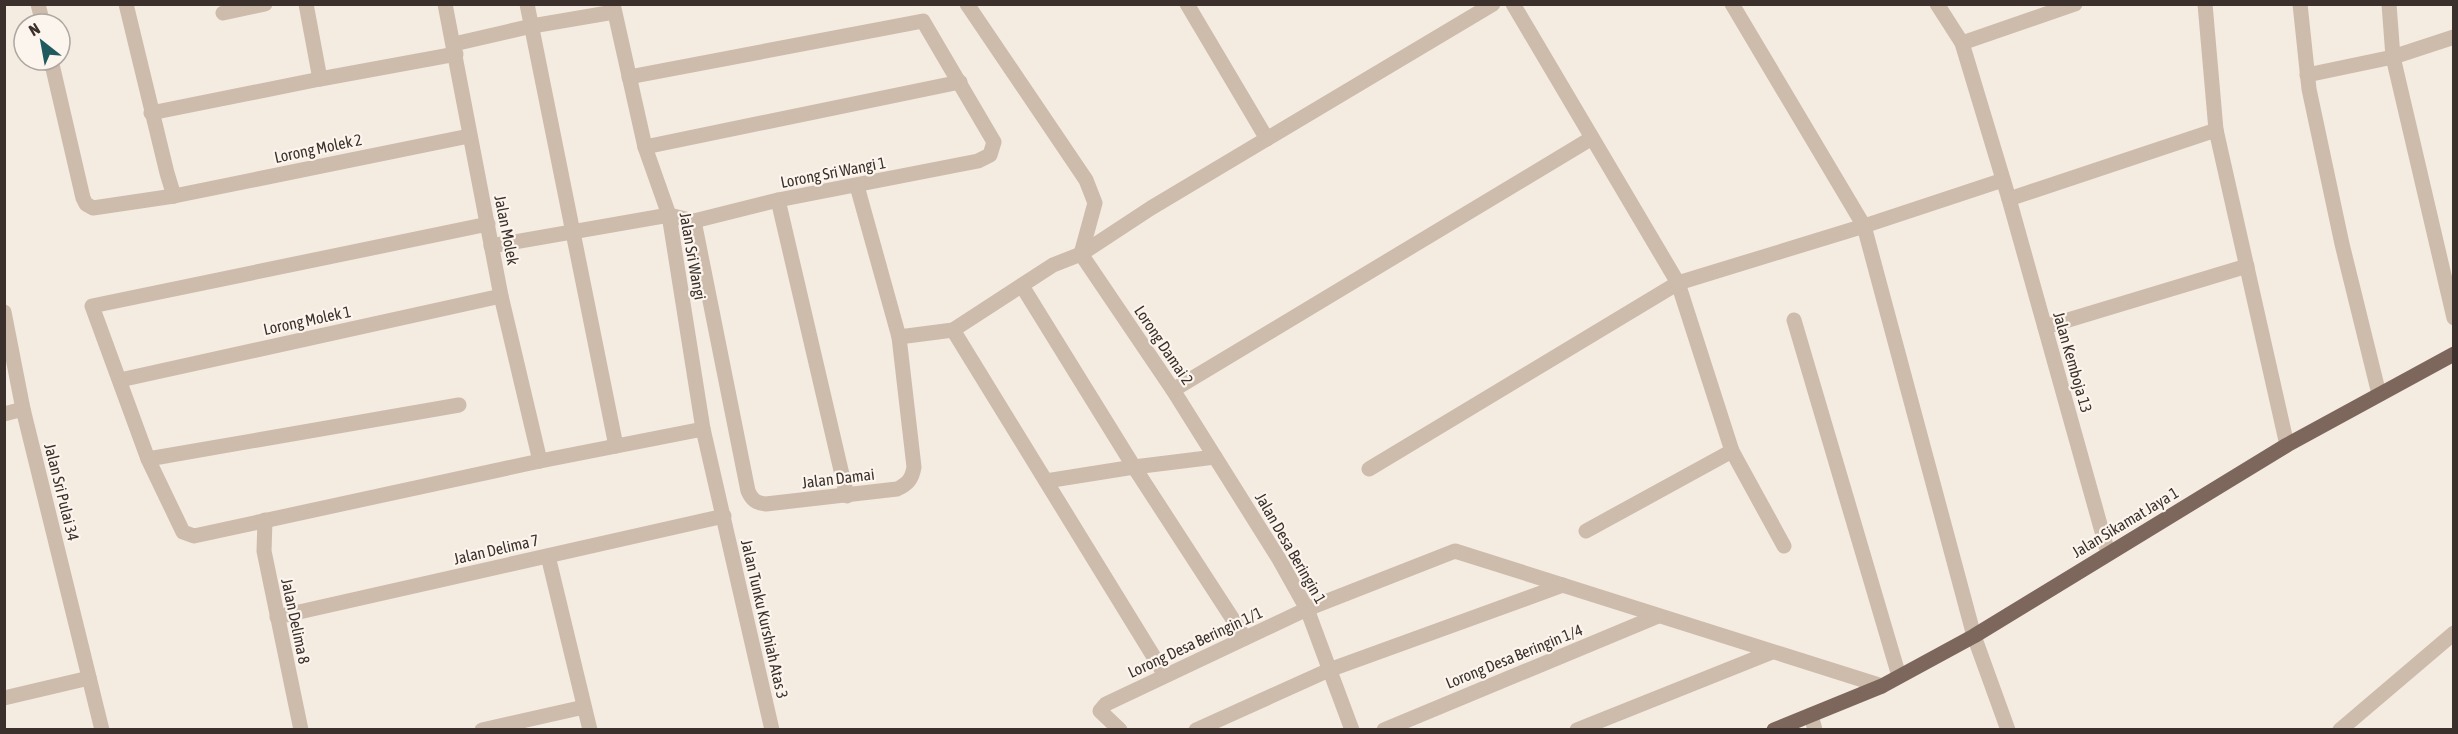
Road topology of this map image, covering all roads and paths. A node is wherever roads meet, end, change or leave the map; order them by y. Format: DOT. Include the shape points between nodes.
graph roads {
  1 [pos="126,4"];
  2 [pos="265,4"];
  3 [pos="306,4"];
  4 [pos="445,4"];
  5 [pos="527,4"];
  6 [pos="967,4"];
  7 [pos="1187,4"];
  8 [pos="1494,4"];
  9 [pos="1513,4"];
  10 [pos="1732,4"];
  11 [pos="1937,4"];
  12 [pos="2075,4"];
  13 [pos="2205,4"];
  14 [pos="2300,4"];
  15 [pos="2389,4"];
  16 [pos="614,8"];
  17 [pos="223,13"];
  18 [pos="532,26"];
  19 [pos="2454,37"];
  20 [pos="1962,43"];
  21 [pos="455,49"];
  22 [pos="2392,57"];
  23 [pos="54,72"];
  24 [pos="2307,75"];
  25 [pos="629,77"];
  26 [pos="320,79"];
  27 [pos="960,82"];
  28 [pos="151,113"];
  29 [pos="2216,130"];
  30 [pos="469,136"];
  31 [pos="1592,138"];
  32 [pos="1267,139"];
  33 [pos="645,147"];
  34 [pos="2003,180"];
  35 [pos="857,186"];
  36 [pos="174,196"];
  37 [pos="2009,199"];
  38 [pos="778,200"];
  39 [pos="669,215"];
  40 [pos="694,221"];
  41 [pos="488,224"];
  42 [pos="1864,226"];
  43 [pos="573,230"];
  44 [pos="491,246"];
  45 [pos="1081,254"];
  46 [pos="2247,266"];
  47 [pos="1678,283"];
  48 [pos="1022,286"];
  49 [pos="501,296"];
  50 [pos="4,312"];
  51 [pos="2454,318"];
  52 [pos="1794,320"];
  53 [pos="2045,327"];
  54 [pos="953,330"];
  55 [pos="899,337"];
  56 [pos="2454,354"];
  57 [pos="120,380"];
  58 [pos="1173,390"];
  59 [pos="2379,394"];
  60 [pos="459,405"];
  61 [pos="23,409"];
  62 [pos="4,414"];
  63 [pos="703,429"];
  64 [pos="2288,445"];
  65 [pos="616,446"];
  66 [pos="1732,451"];
  67 [pos="1215,457"];
  68 [pos="148,459"];
  69 [pos="540,461"];
  70 [pos="1134,467"];
  71 [pos="1369,469"];
  72 [pos="1046,481"];
  73 [pos="847,496"];
  74 [pos="724,516"];
  75 [pos="265,520"];
  76 [pos="1586,531"];
  77 [pos="1784,546"];
  78 [pos="2108,553"];
  79 [pos="548,555"];
  80 [pos="1563,585"];
  81 [pos="1307,609"];
  82 [pos="1658,616"];
  83 [pos="277,617"];
  84 [pos="2454,633"];
  85 [pos="1974,636"];
  86 [pos="1245,638"];
  87 [pos="1772,652"];
  88 [pos="1329,670"];
  89 [pos="1166,675"];
  90 [pos="1899,676"];
  91 [pos="89,678"];
  92 [pos="1882,686"];
  93 [pos="4,698"];
  94 [pos="585,707"];
  95 [pos="1813,722"];
  96 [pos="102,729"];
  97 [pos="300,729"];
  98 [pos="482,729"];
  99 [pos="590,729"];
  100 [pos="772,729"];
  101 [pos="1120,729"];
  102 [pos="1196,729"];
  103 [pos="1352,729"];
  104 [pos="1384,729"];
  105 [pos="1577,729"];
  106 [pos="1774,729"];
  107 [pos="2008,729"];
  108 [pos="2340,729"];
  1 -- 28 [label="street"];
  2 -- 17 [label="street"];
  3 -- 26 [label="street"];
  4 -- 21 [label="street, Jalan Molek"];
  5 -- 18 [label="street"];
  6 -- 45 [label="street" via="1086,180 1095,203"];
  7 -- 32 [label="street"];
  8 -- 32 [label="street"];
  9 -- 31 [label="street"];
  10 -- 42 [label="street"];
  11 -- 20 [label="street, Jalan Kemboja 13"];
  12 -- 20 [label="street"];
  13 -- 29 [label="street"];
  14 -- 24 [label="street"];
  15 -- 22 [label="street"];
  16 -- 18 [label="street"];
  16 -- 25 [label="street, Jalan Sri Wangi"];
  18 -- 21 [label="street"];
  18 -- 43 [label="street"];
  19 -- 22 [label="street"];
  20 -- 34 [label="street, Jalan Kemboja 13"];
  21 -- 26 [label="street"];
  21 -- 30 [label="street, Jalan Molek"];
  22 -- 24 [label="street"];
  22 -- 51 [label="street"];
  23 -- 36 [label="street, Lorong Molek 2" via="86,204 100,209"];
  24 -- 59 [label="street" via="2342,244"];
  25 -- 27 [label="street" via="923,21"];
  25 -- 33 [label="street, Jalan Sri Wangi"];
  26 -- 28 [label="street"];
  27 -- 33 [label="street"];
  27 -- 35 [label="street, Lorong Sri Wangi 1" via="994,142 990,155 978,161"];
  28 -- 36 [label="street"];
  29 -- 37 [label="street"];
  29 -- 46 [label="street"];
  30 -- 36 [label="street, Lorong Molek 2"];
  30 -- 41 [label="street, Jalan Molek"];
  31 -- 47 [label="street"];
  31 -- 58 [label="street"];
  32 -- 45 [label="street"];
  33 -- 39 [label="street, Jalan Sri Wangi"];
  34 -- 37 [label="street, Jalan Kemboja 13"];
  34 -- 42 [label="street"];
  35 -- 38 [label="street, Lorong Sri Wangi 1"];
  35 -- 55 [label="street, Jalan Damai"];
  37 -- 53 [label="street, Jalan Kemboja 13"];
  38 -- 40 [label="street, Lorong Sri Wangi 1"];
  38 -- 73 [label="street"];
  39 -- 40 [label="street, Lorong Sri Wangi 1"];
  39 -- 43 [label="street"];
  39 -- 63 [label="street, Jalan Sri Wangi"];
  40 -- 73 [label="street, Jalan Damai" via="751,498 765,504"];
  41 -- 44 [label="street, Jalan Molek"];
  41 -- 57 [label="street" via="92,306"];
  42 -- 47 [label="street"];
  42 -- 85 [label="street"];
  43 -- 44 [label="street"];
  43 -- 65 [label="street"];
  44 -- 49 [label="street, Jalan Molek"];
  45 -- 48 [label="street" via="1053,265"];
  45 -- 58 [label="street, Lorong Damai 2"];
  46 -- 53 [label="street"];
  46 -- 64 [label="street"];
  47 -- 66 [label="street"];
  47 -- 71 [label="street"];
  48 -- 54 [label="street"];
  48 -- 70 [label="street"];
  49 -- 57 [label="street, Lorong Molek 1"];
  49 -- 69 [label="street, Jalan Molek"];
  50 -- 61 [label="street, Jalan Sri Pulai 34"];
  52 -- 90 [label="street"];
  53 -- 78 [label="street, Jalan Kemboja 13"];
  54 -- 55 [label="street"];
  54 -- 72 [label="street"];
  55 -- 73 [label="street, Jalan Damai" via="913,477 897,489"];
  56 -- 59 [label="main road, Jalan Sikamat Jaya 1"];
  57 -- 68 [label="street"];
  58 -- 67 [label="street, Lorong Damai 2"];
  59 -- 64 [label="main road, Jalan Sikamat Jaya 1"];
  60 -- 68 [label="street"];
  61 -- 62 [label="street"];
  61 -- 91 [label="street, Jalan Sri Pulai 34"];
  63 -- 65 [label="street"];
  63 -- 74 [label="street, Jalan Sri Wangi"];
  64 -- 78 [label="main road, Jalan Sikamat Jaya 1"];
  65 -- 69 [label="street"];
  66 -- 76 [label="street"];
  66 -- 77 [label="street"];
  67 -- 70 [label="street"];
  67 -- 81 [label="street, Jalan Desa Beringin 1"];
  68 -- 75 [label="street" via="183,532 194,536"];
  69 -- 75 [label="street"];
  70 -- 72 [label="street"];
  70 -- 86 [label="street"];
  72 -- 89 [label="street"];
  74 -- 79 [label="street, Jalan Delima 7"];
  74 -- 100 [label="street, Jalan Tunku Kurshiah Atas 3"];
  75 -- 83 [label="street, Jalan Delima 8" via="264,551"];
  78 -- 85 [label="main road, Jalan Sikamat Jaya 1"];
  79 -- 83 [label="street, Jalan Delima 7"];
  79 -- 94 [label="street"];
  80 -- 81 [label="street, Lorong Desa Beringin 1/1" via="1455,551"];
  80 -- 82 [label="street, Lorong Desa Beringin 1/1"];
  80 -- 88 [label="street"];
  81 -- 86 [label="street, Lorong Desa Beringin 1/1"];
  81 -- 88 [label="street, Jalan Desa Beringin 1"];
  82 -- 87 [label="street, Lorong Desa Beringin 1/1"];
  82 -- 104 [label="street, Lorong Desa Beringin 1/4"];
  83 -- 97 [label="street, Jalan Delima 8"];
  84 -- 108 [label="street"];
  85 -- 90 [label="main road, Jalan Sikamat Jaya 1"];
  85 -- 107 [label="street"];
  86 -- 89 [label="street, Lorong Desa Beringin 1/1"];
  87 -- 92 [label="street, Lorong Desa Beringin 1/1"];
  87 -- 105 [label="street"];
  88 -- 102 [label="street"];
  88 -- 103 [label="street, Jalan Desa Beringin 1"];
  89 -- 101 [label="street, Lorong Desa Beringin 1/1" via="1106,704 1100,711"];
  90 -- 92 [label="main road, Jalan Sikamat Jaya 1"];
  91 -- 93 [label="street"];
  91 -- 96 [label="street, Jalan Sri Pulai 34"];
  92 -- 95 [label="main road, Jalan Sikamat Jaya 1"];
  94 -- 98 [label="street"];
  94 -- 99 [label="street"];
  95 -- 106 [label="main road, Jalan Sikamat Jaya 1"];
}
